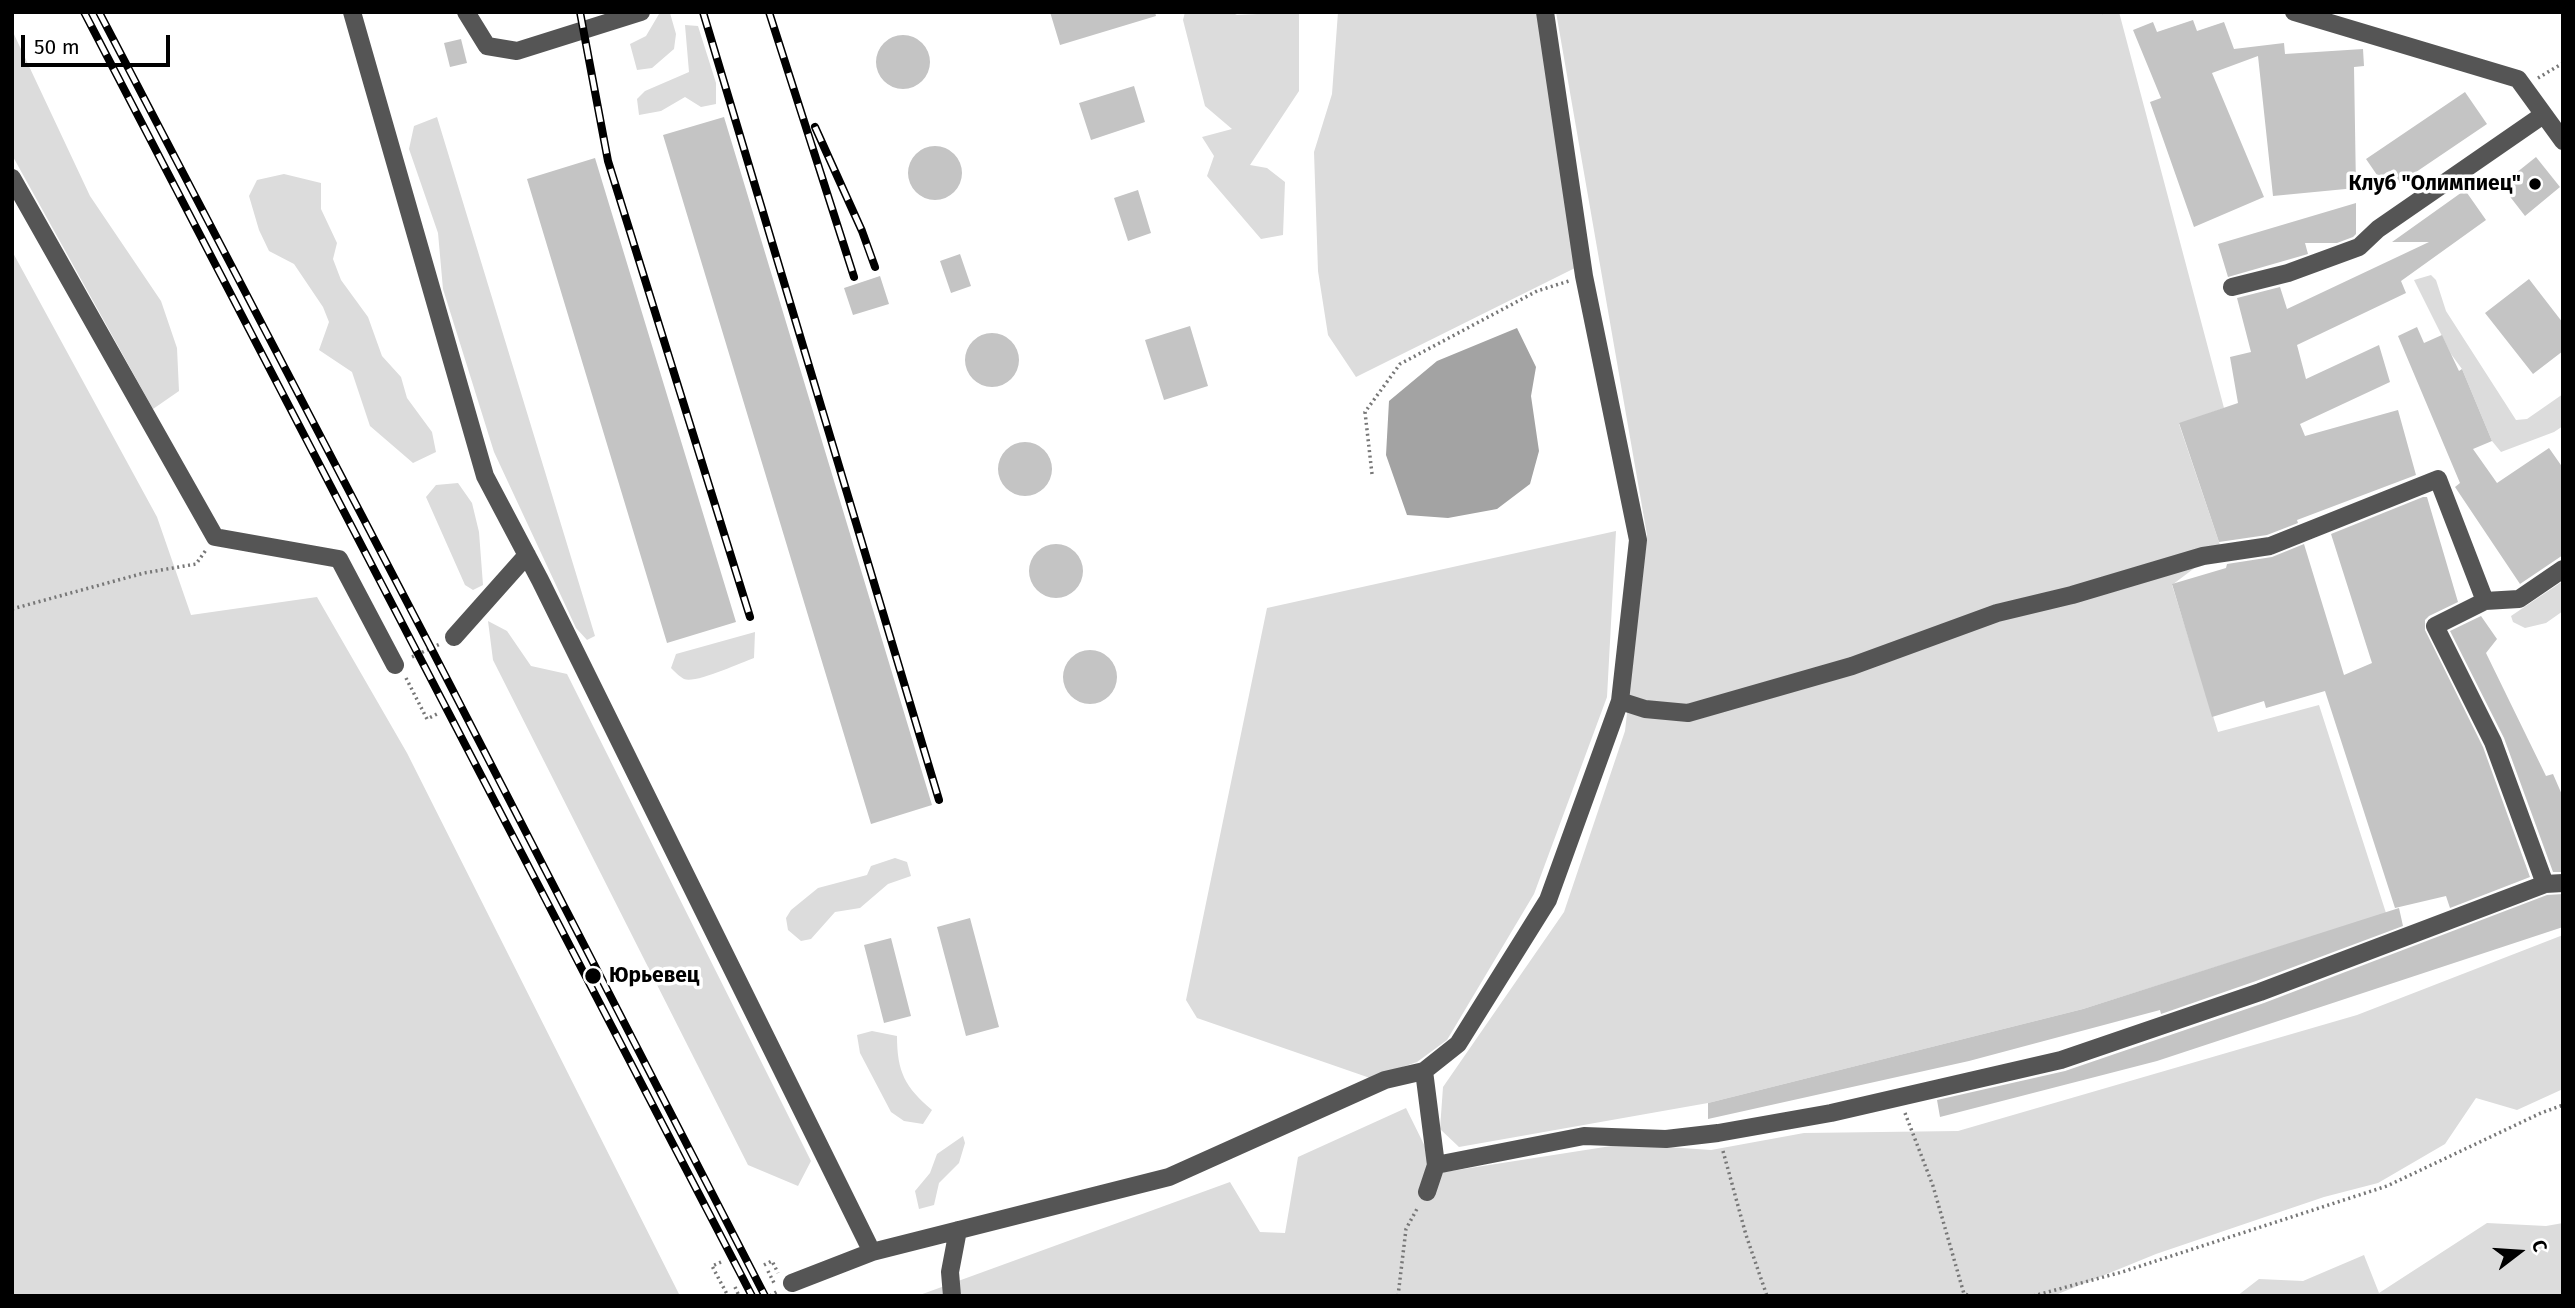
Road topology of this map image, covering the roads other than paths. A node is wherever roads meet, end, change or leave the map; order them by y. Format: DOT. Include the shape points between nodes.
graph roads {
  1 [pos="352,12"];
  2 [pos="466,12"];
  3 [pos="641,12"];
  4 [pos="1545,12"];
  5 [pos="2294,12"];
  6 [pos="2543,115"];
  7 [pos="2563,141"];
  8 [pos="12,178"];
  9 [pos="2232,287"];
  10 [pos="527,555"];
  11 [pos="2563,569"];
  12 [pos="2485,601"];
  13 [pos="454,637"];
  14 [pos="403,667"];
  15 [pos="1620,701"];
  16 [pos="2554,884"];
  17 [pos="1424,1071"];
  18 [pos="1436,1165"];
  19 [pos="1427,1192"];
  20 [pos="958,1230"];
  21 [pos="872,1252"];
  22 [pos="792,1283"];
  23 [pos="952,1296"];
  1 -- 10 [label="street" via="485,475"];
  2 -- 3 [label="street" via="487,46 517,51"];
  4 -- 15 [label="street" via="1584,275 1638,540"];
  5 -- 6 [label="street" via="2521,83"];
  6 -- 7 [label="street"];
  6 -- 9 [label="street" via="2378,229 2359,247"];
  8 -- 14 [label="street" via="215,537 339,559"];
  10 -- 13 [label="street"];
  10 -- 21 [label="street"];
  11 -- 12 [label="street" via="2519,599"];
  12 -- 15 [label="street" via="2438,479 2270,546 2203,556 1997,613 1852,666 1688,713 1645,709"];
  12 -- 16 [label="street" via="2435,626 2493,742"];
  15 -- 17 [label="street" via="1548,900 1458,1044"];
  16 -- 18 [label="street" via="2061,1060 1831,1113 1718,1133 1666,1139 1584,1136"];
  17 -- 18 [label="street"];
  17 -- 20 [label="street" via="1385,1080 1169,1177"];
  18 -- 19 [label="street"];
  20 -- 21 [label="street"];
  20 -- 23 [label="street" via="950,1272"];
  21 -- 22 [label="street"];
}
